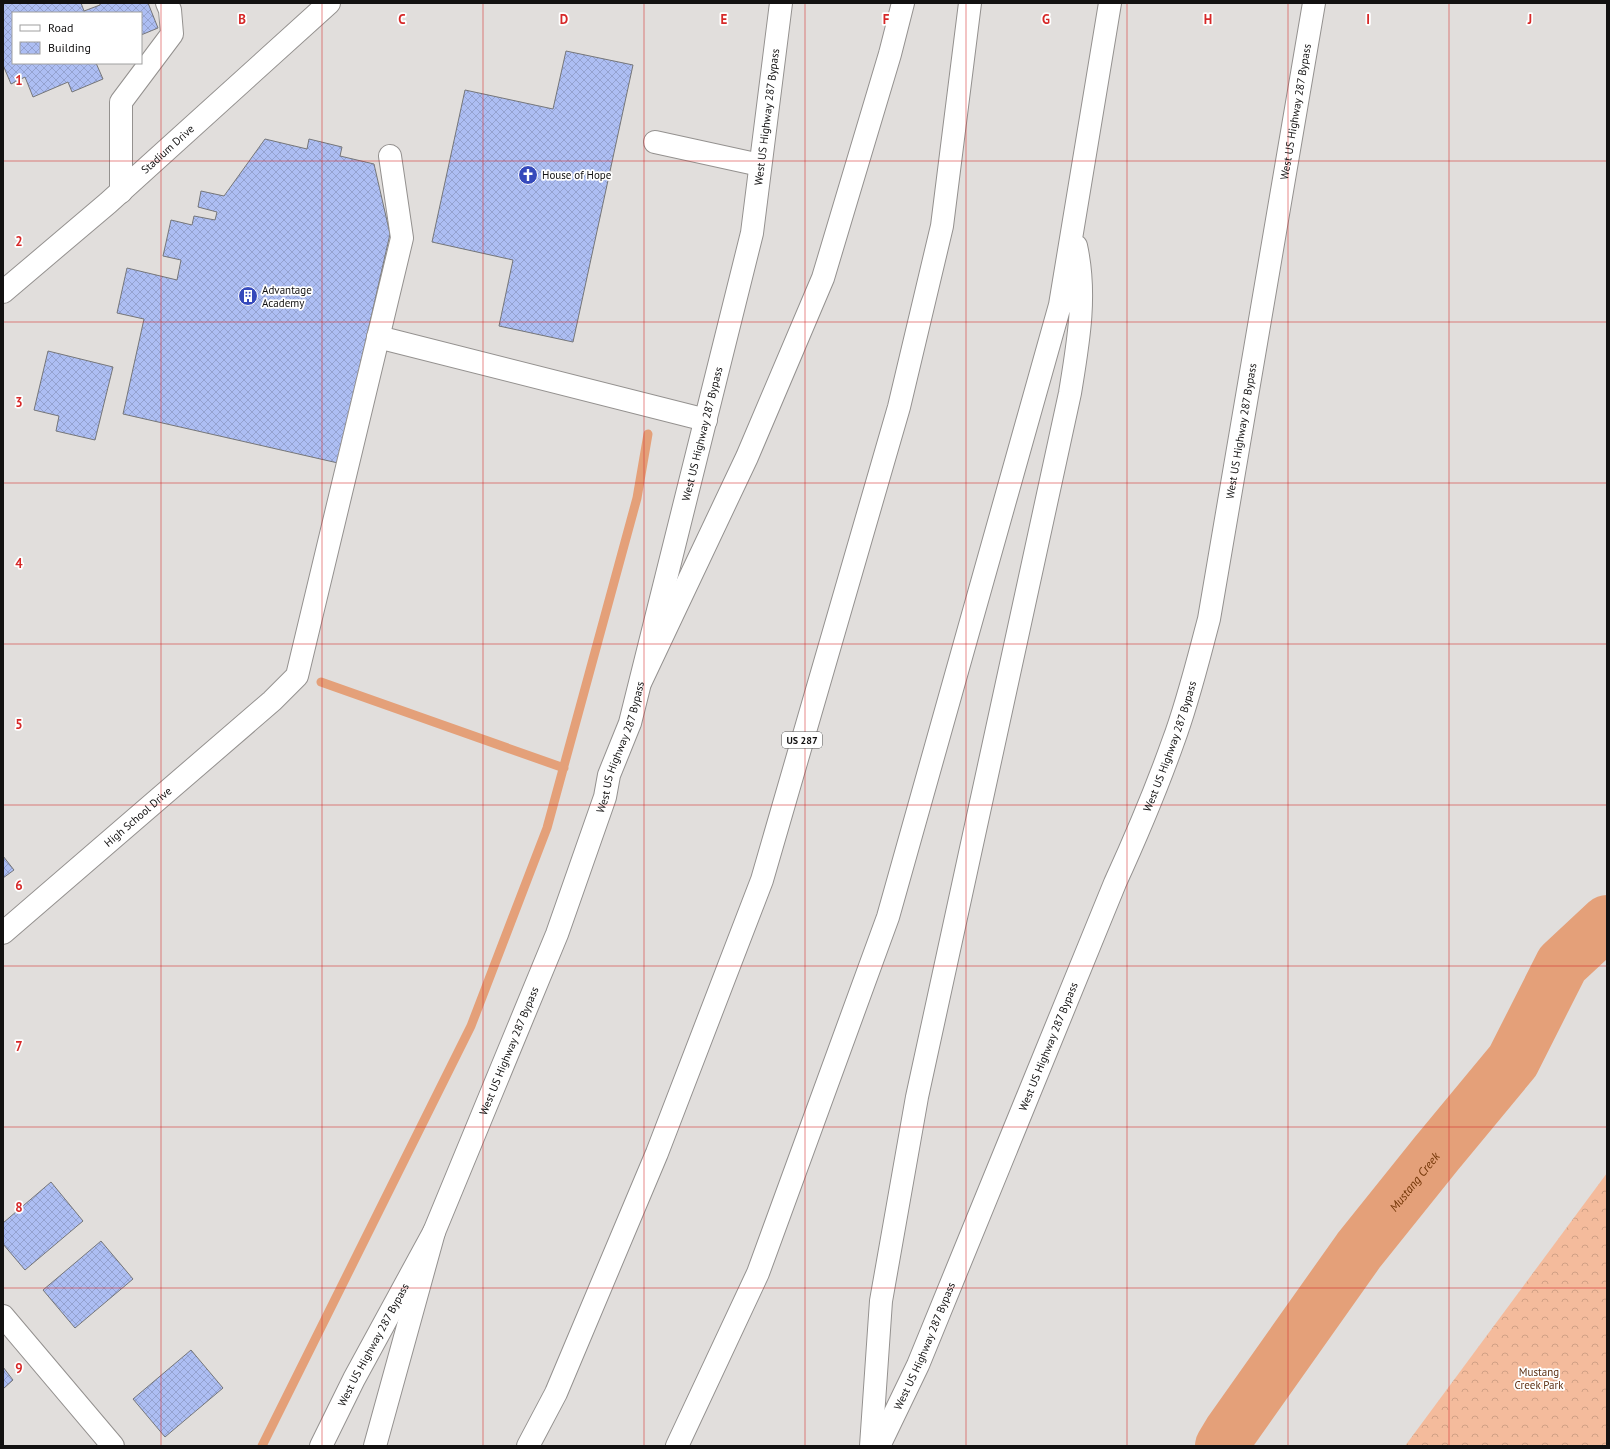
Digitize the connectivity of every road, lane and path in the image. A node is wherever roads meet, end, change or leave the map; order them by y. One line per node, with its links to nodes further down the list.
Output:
1 (166, 3): 11 (main road)
2 (329, 3): 11 (main road, Stadium Drive)
3 (781, 3): 10 (main road, West US Highway 287 Bypass)
4 (903, 3): 16 (main road)
5 (970, 3): 23 (main road, US 287)
6 (1110, 3): 12 (main road)
7 (1314, 3): 26 (main road, West US Highway 287 Bypass)
8 (655, 142): 10 (main road)
9 (390, 156): 14 (main road, High School Drive)
10 (760, 165): 15 (main road, West US Highway 287 Bypass)
11 (121, 192): 13 (main road, Stadium Drive)
12 (1072, 231): 24 (main road); 25 (main road)
13 (3, 292)
14 (378, 337): 15 (main road); 17 (main road, High School Drive)
15 (706, 420): 16 (main road, West US Highway 287 Bypass)
16 (641, 681): 18 (main road, West US Highway 287 Bypass)
17 (3, 933)
18 (434, 1232): 21 (main road, West US Highway 287 Bypass); 22 (main road)
19 (3, 1316): 20 (main road)
20 (113, 1446)
21 (321, 1446)
22 (375, 1446)
23 (528, 1446)
24 (677, 1446)
25 (871, 1446)
26 (879, 1446)

